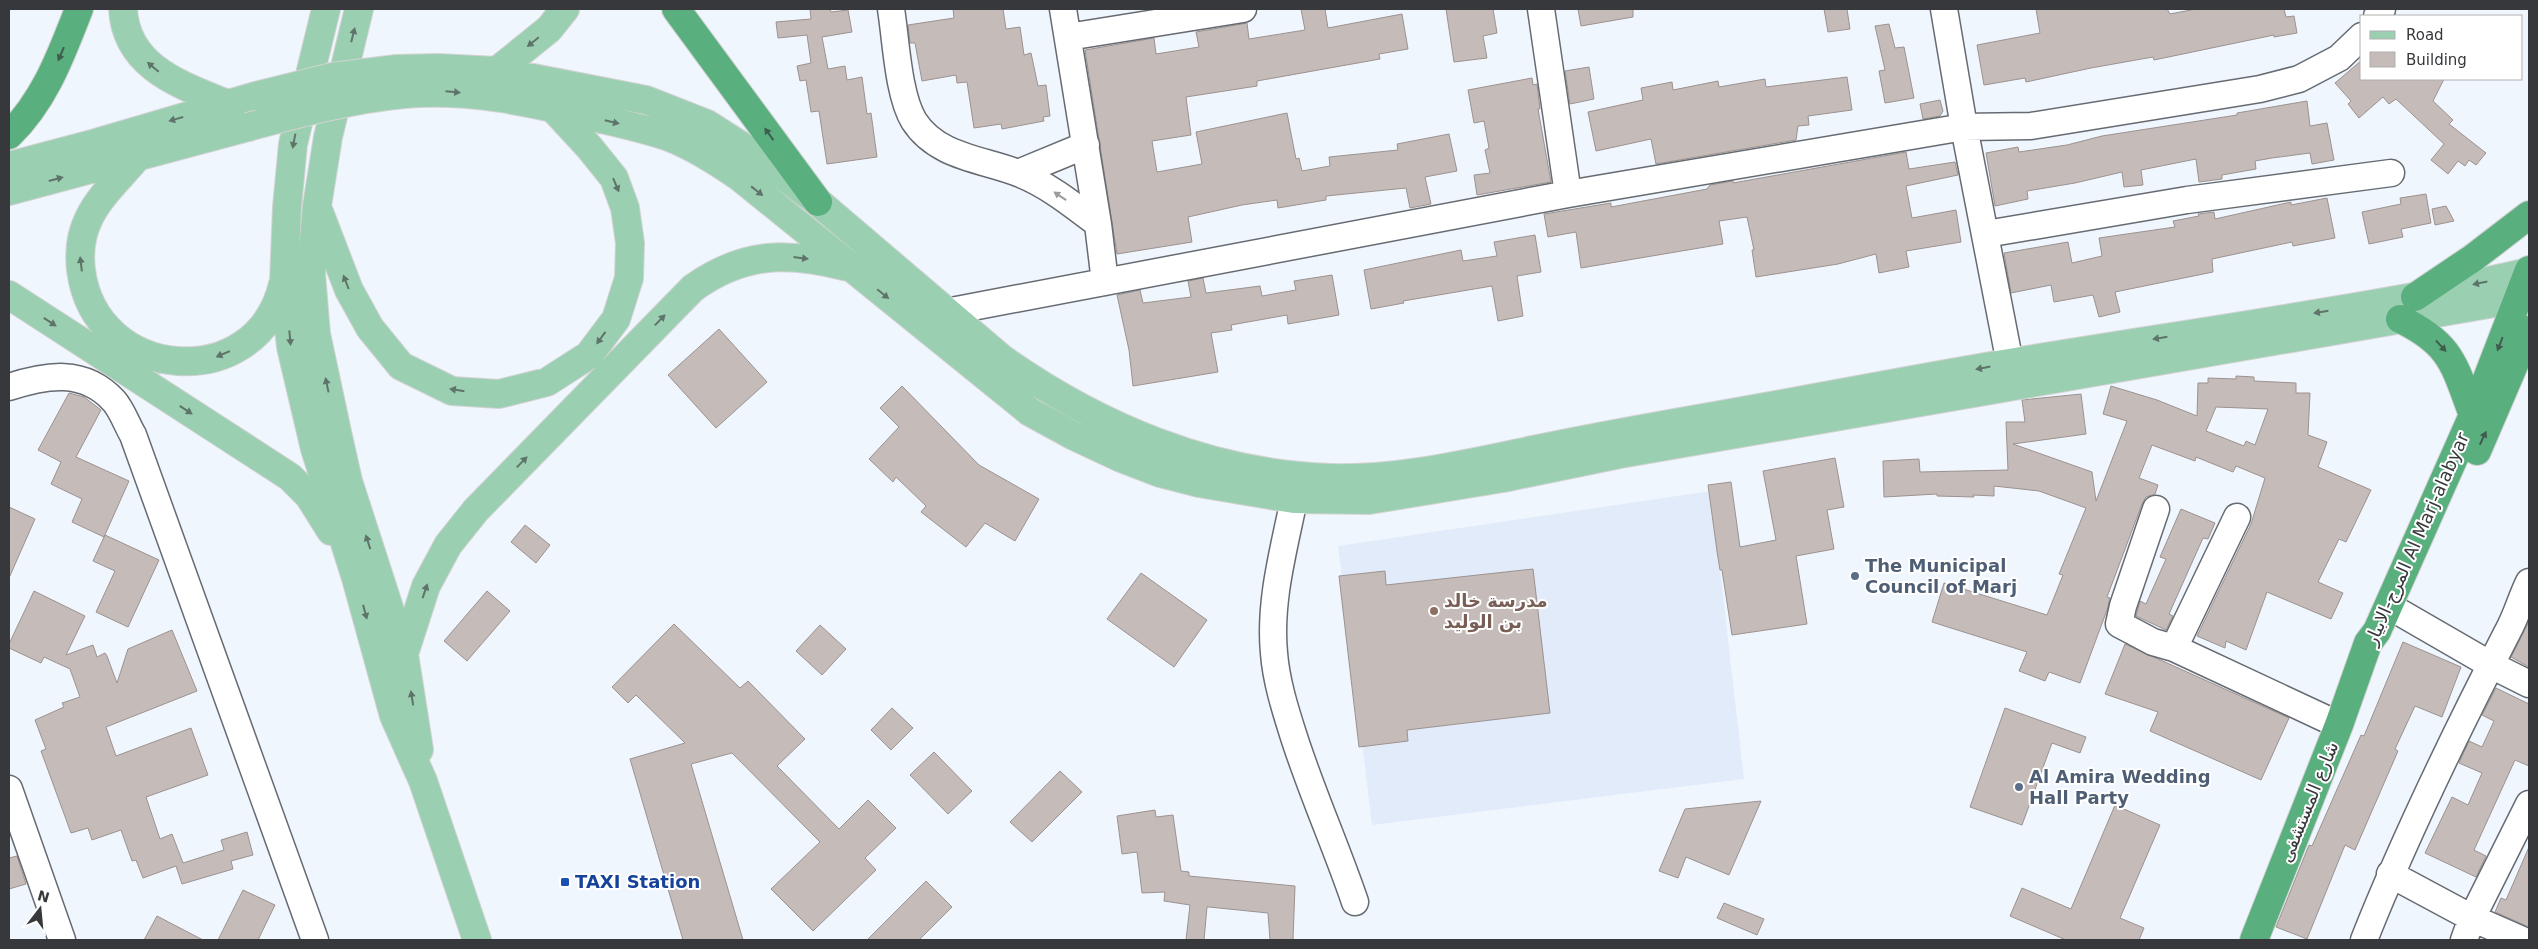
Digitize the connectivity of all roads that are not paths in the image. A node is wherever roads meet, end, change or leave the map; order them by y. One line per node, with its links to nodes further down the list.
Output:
1 (79, 9): 19 (highway, one-way to 19)
2 (123, 9): 16 (main road, one-way to 2)
3 (326, 9): 34 (main road, one-way to 34)
4 (359, 9): 28 (main road, one-way to 4)
5 (564, 9): 14 (main road, one-way to 14)
6 (677, 9): 27 (highway, one-way to 6)
7 (891, 9): 23 (street)
8 (1063, 9): 12 (street)
9 (1243, 9): 12 (street)
10 (1542, 9): 26 (street)
11 (1944, 9): 18 (street)
12 (1068, 37): 20 (street)
13 (2360, 38): 18 (street)
14 (497, 71): 15 (main road); 27 (main road)
15 (401, 82): 16 (main road, bridge); 17 (main road, one-way to 17); 21 (main road, bridge)
16 (227, 104): 22 (main road, one-way to 22)
17 (552, 107): 28 (main road, one-way to 28); 32 (main road, one-way to 32)
18 (1964, 127): 26 (street); 31 (street)
19 (9, 135)
20 (1086, 145): 23 (street); 30 (street)
21 (138, 156): 25 (main road, one-way to 21); 34 (main road, one-way to 21)
22 (9, 166)
23 (1018, 173): 30 (street, one-way to 23)
24 (2391, 173): 31 (street)
25 (9, 191)
26 (1568, 194): 35 (street)
27 (818, 202): 33 (main road)
28 (317, 206): 52 (main road, one-way to 28)
29 (2529, 215): 38 (highway)
30 (1098, 224): 35 (street)
31 (1986, 234): 42 (street)
32 (851, 268): 33 (main road); 45 (main road, one-way to 45); 52 (main road, one-way to 32)
33 (902, 274): 39 (main road)
34 (284, 280): 48 (main road, one-way to 48)
35 (1104, 282): 39 (street)
36 (2527, 282): 38 (main road); 44 (highway, المرج-الابيار Al Marj-alabyar, one-way to 44)
37 (9, 295): 48 (main road, one-way to 48)
38 (2408, 308): 42 (main road); 44 (highway, one-way to 44)
39 (946, 312): 42 (main road, one-way to 39)
40 (2529, 330): 44 (highway, المرج-الابيار Al Marj-alabyar)
41 (2529, 373): 44 (highway)
42 (2012, 374): 45 (main road)
43 (9, 387): 64 (street)
44 (2484, 414): 50 (highway, المرج-الابيار Al Marj-alabyar, one-way to 44); 53 (highway, المرج-الابيار Al Marj-alabyar)
45 (1294, 499): 61 (street)
46 (2156, 509): 51 (street)
47 (2237, 517): 51 (street)
48 (356, 578): 57 (main road, one-way to 57)
49 (2529, 582): 54 (street)
50 (2401, 614): 53 (highway, المرج-الابيار Al Marj-alabyar); 54 (street)
51 (2174, 648): 56 (street)
52 (404, 654): 57 (main road, one-way to 52)
53 (2362, 664): 56 (highway, شارع المستشفى)
54 (2490, 665): 55 (street); 60 (street)
55 (2529, 684)
56 (2339, 725): 66 (highway, شارع المستشفى)
57 (422, 781): 65 (main road)
58 (9, 789): 63 (street)
59 (2529, 804): 62 (street)
60 (2390, 874): 62 (street); 67 (street)
61 (1355, 902)
62 (2468, 929): 68 (street)
63 (62, 940)
64 (315, 940)
65 (477, 940)
66 (2254, 940)
67 (2364, 940)
68 (2522, 940)

